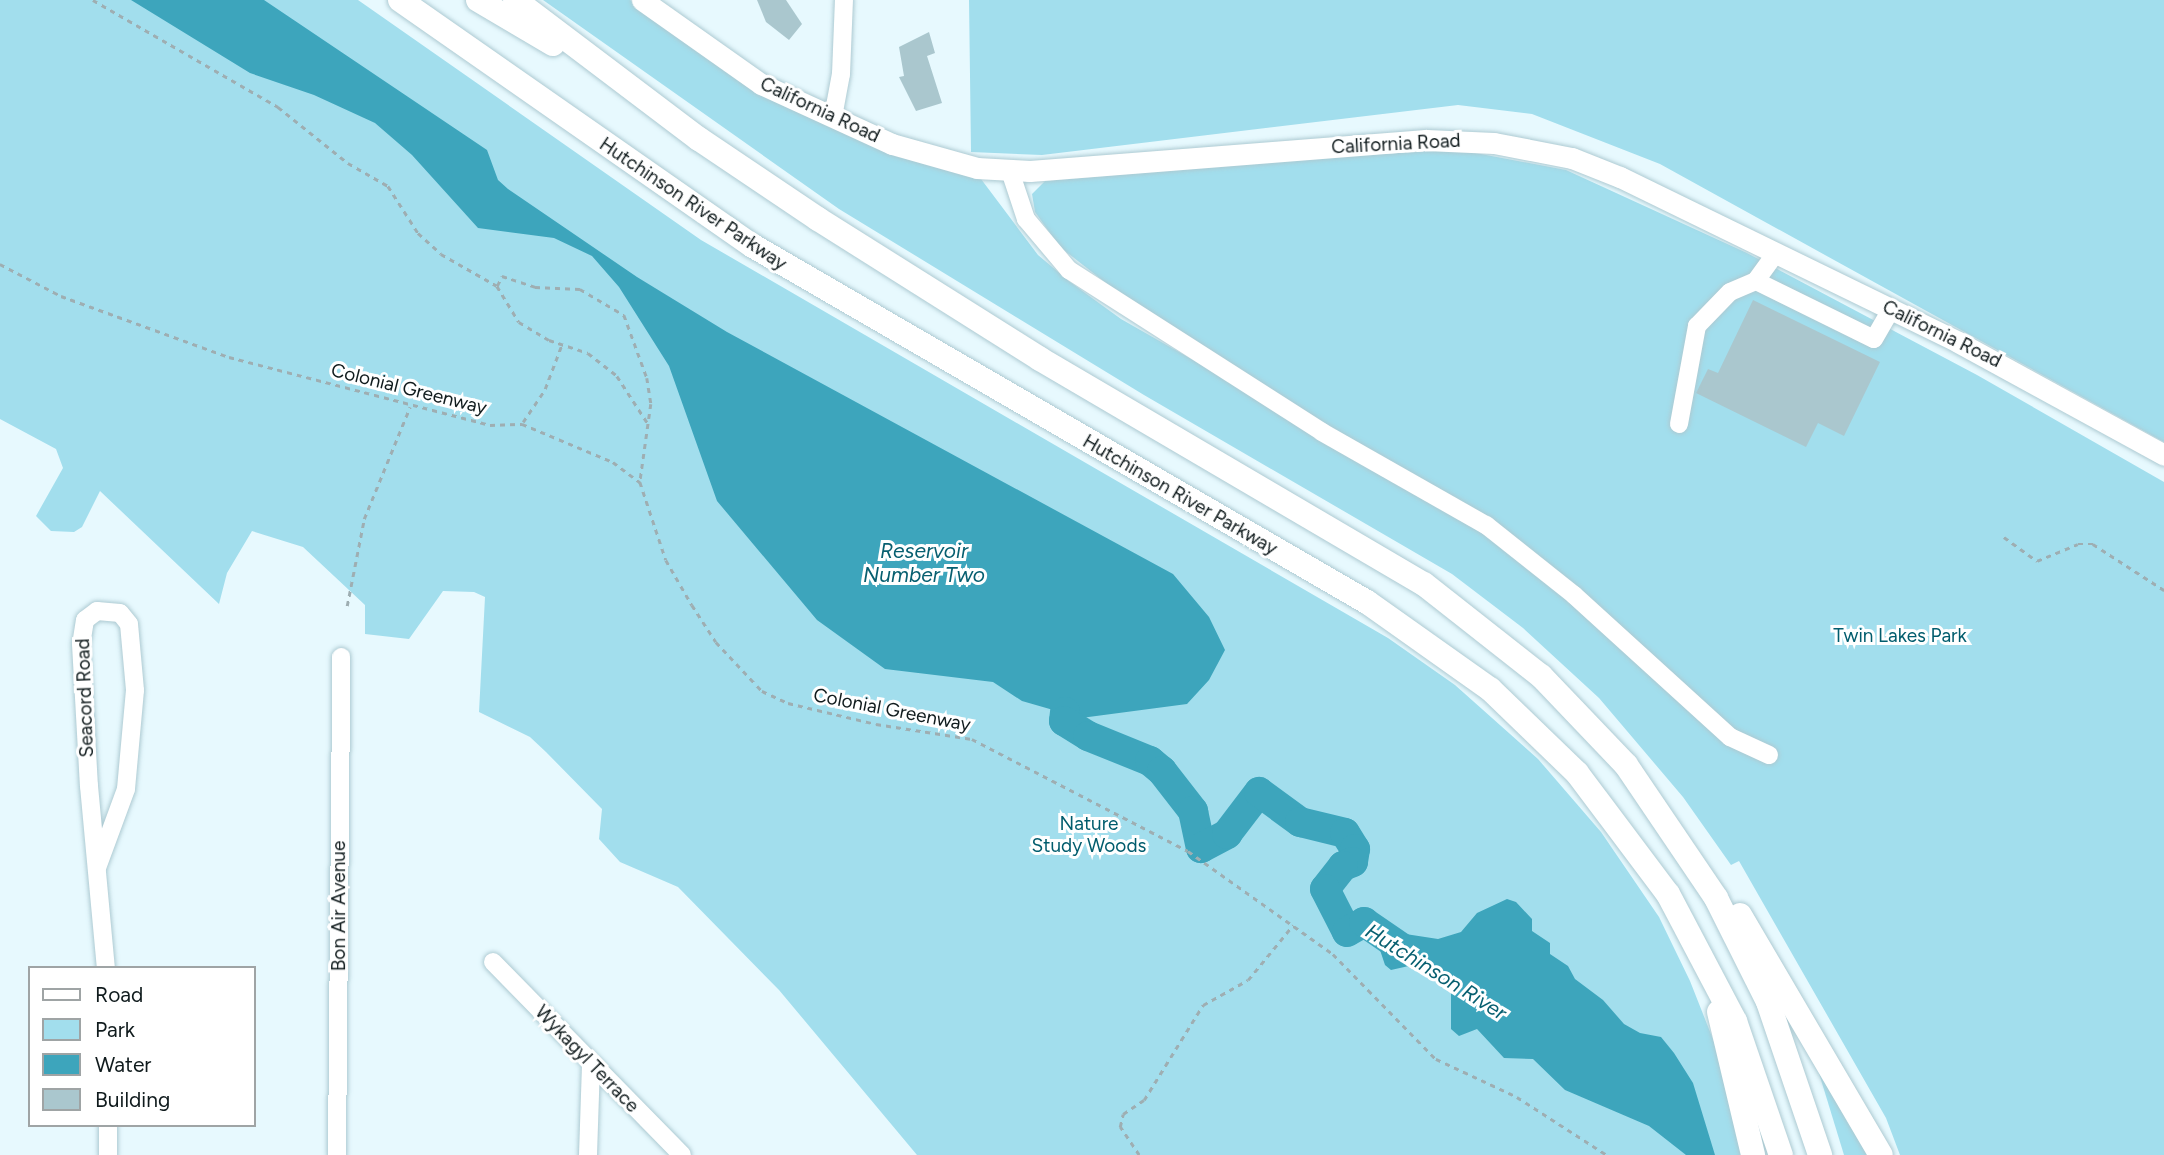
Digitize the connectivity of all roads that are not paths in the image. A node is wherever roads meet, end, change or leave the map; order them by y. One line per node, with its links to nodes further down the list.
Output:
1 (400, 0): 20 (highway, Hutchinson River Parkway)
2 (478, 0): 6 (highway)
3 (515, 0): 6 (highway)
4 (642, 0): 7 (main road, California Road)
5 (844, 0): 7 (street)
6 (619, 79): 16 (highway)
7 (834, 117): 8 (main road, California Road)
8 (1010, 171): 9 (main road, California Road); 15 (street)
9 (1776, 253): 10 (street); 11 (main road, California Road)
10 (1756, 281): 11 (street); 12 (street)
11 (1891, 309): 13 (main road, California Road)
12 (1679, 424)
13 (2164, 455)
14 (341, 657): 24 (street, Bon Air Avenue)
15 (1769, 755)
16 (1687, 851): 29 (highway); 30 (highway)
17 (97, 868): 17 (street, Seacord Road); 19 (street, Seacord Road)
18 (493, 962): 21 (street, Wykagyl Terrace)
19 (106, 966)
20 (1710, 967): 27 (highway); 28 (highway, Hutchinson River Parkway)
21 (591, 1066): 25 (street); 26 (street, Wykagyl Terrace)
22 (108, 1127): 23 (street)
23 (108, 1155)
24 (338, 1155)
25 (588, 1155)
26 (682, 1155)
27 (1752, 1155)
28 (1781, 1155)
29 (1820, 1155)
30 (1881, 1155)

